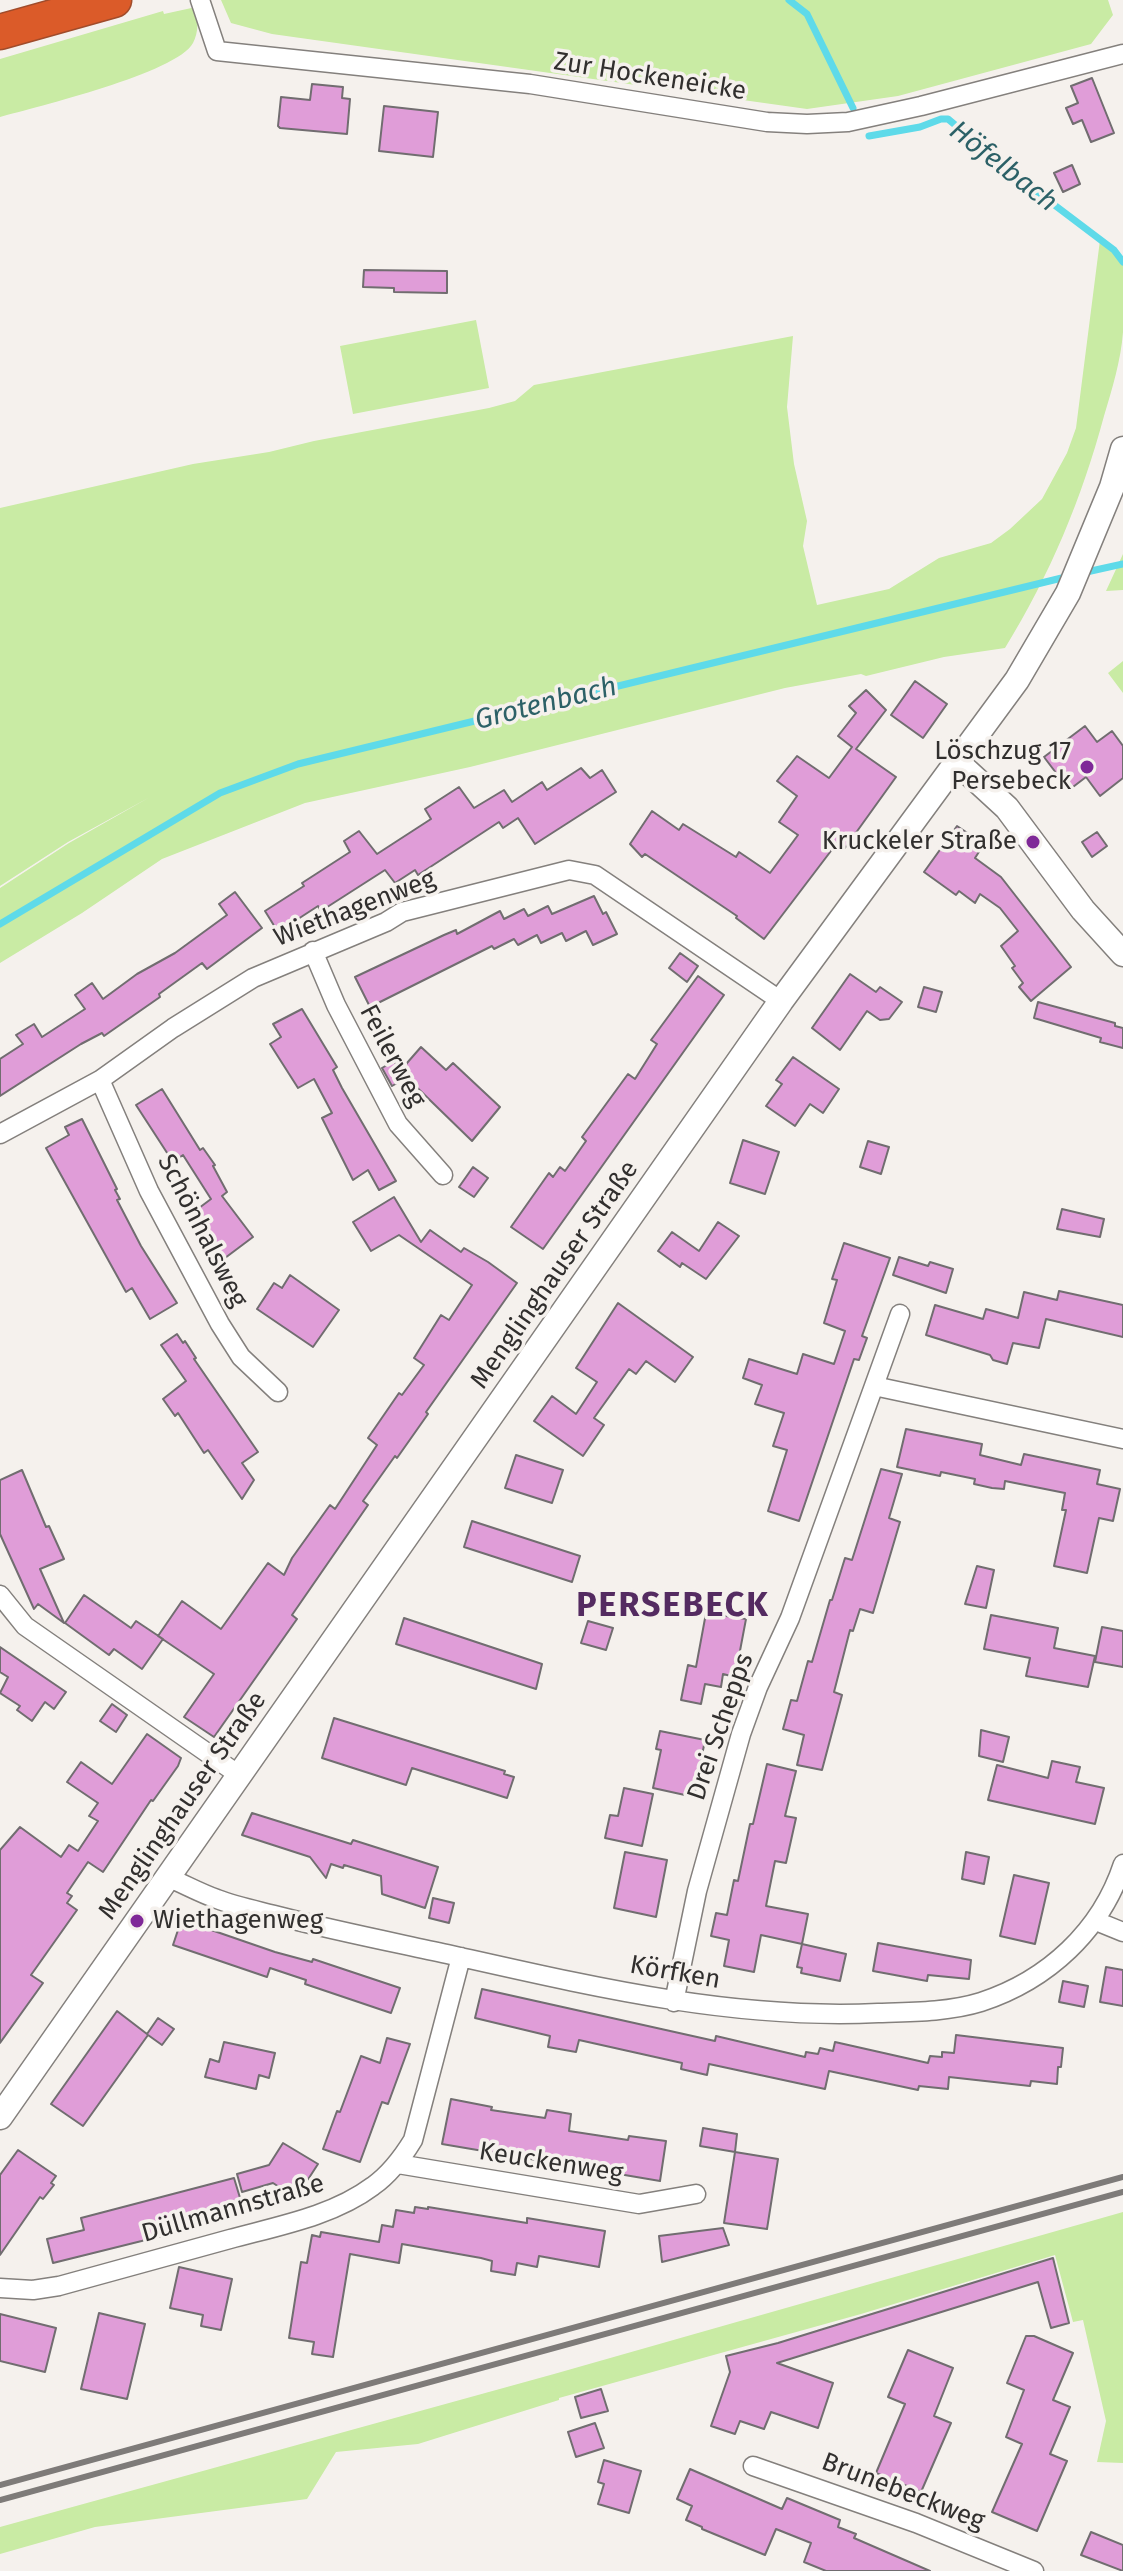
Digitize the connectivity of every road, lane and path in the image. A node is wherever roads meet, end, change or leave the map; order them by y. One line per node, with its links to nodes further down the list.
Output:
1 (114, 0): 3 (highway)
2 (200, 0): 4 (street, Zur Hockeneicke)
3 (0, 32)
4 (1123, 54)
5 (1123, 449): 6 (street, Menglinghauser Straße)
6 (957, 762): 8 (street); 9 (street, Menglinghauser Straße)
7 (313, 951): 9 (street, Wiethagenweg); 10 (street, Wiethagenweg); 12 (street, Feilerweg)
8 (1123, 954)
9 (781, 1001): 18 (street, Menglinghauser Straße)
10 (100, 1080): 11 (street, Wiethagenweg); 15 (street, Schönhalsweg)
11 (0, 1134)
12 (443, 1175)
13 (900, 1314): 14 (street, Drei Schepps)
14 (874, 1386): 16 (street); 24 (street, Drei Schepps)
15 (278, 1392)
16 (1123, 1439)
17 (0, 1595): 18 (street)
18 (239, 1775): 20 (street, Menglinghauser Straße)
19 (1123, 1864): 21 (street, Körfken)
20 (167, 1877): 23 (street, Körfken); 25 (street, Menglinghauser Straße)
21 (1096, 1921): 22 (street); 24 (street, Körfken)
22 (1123, 1932)
23 (461, 1957): 24 (street, Körfken); 26 (street, Düllmannstraße)
24 (674, 2002)
25 (0, 2117)
26 (398, 2164): 27 (street, Keuckenweg); 28 (street, Düllmannstraße)
27 (696, 2194)
28 (0, 2288)
29 (753, 2466): 30 (street, Brunebeckweg)
30 (1034, 2571)

